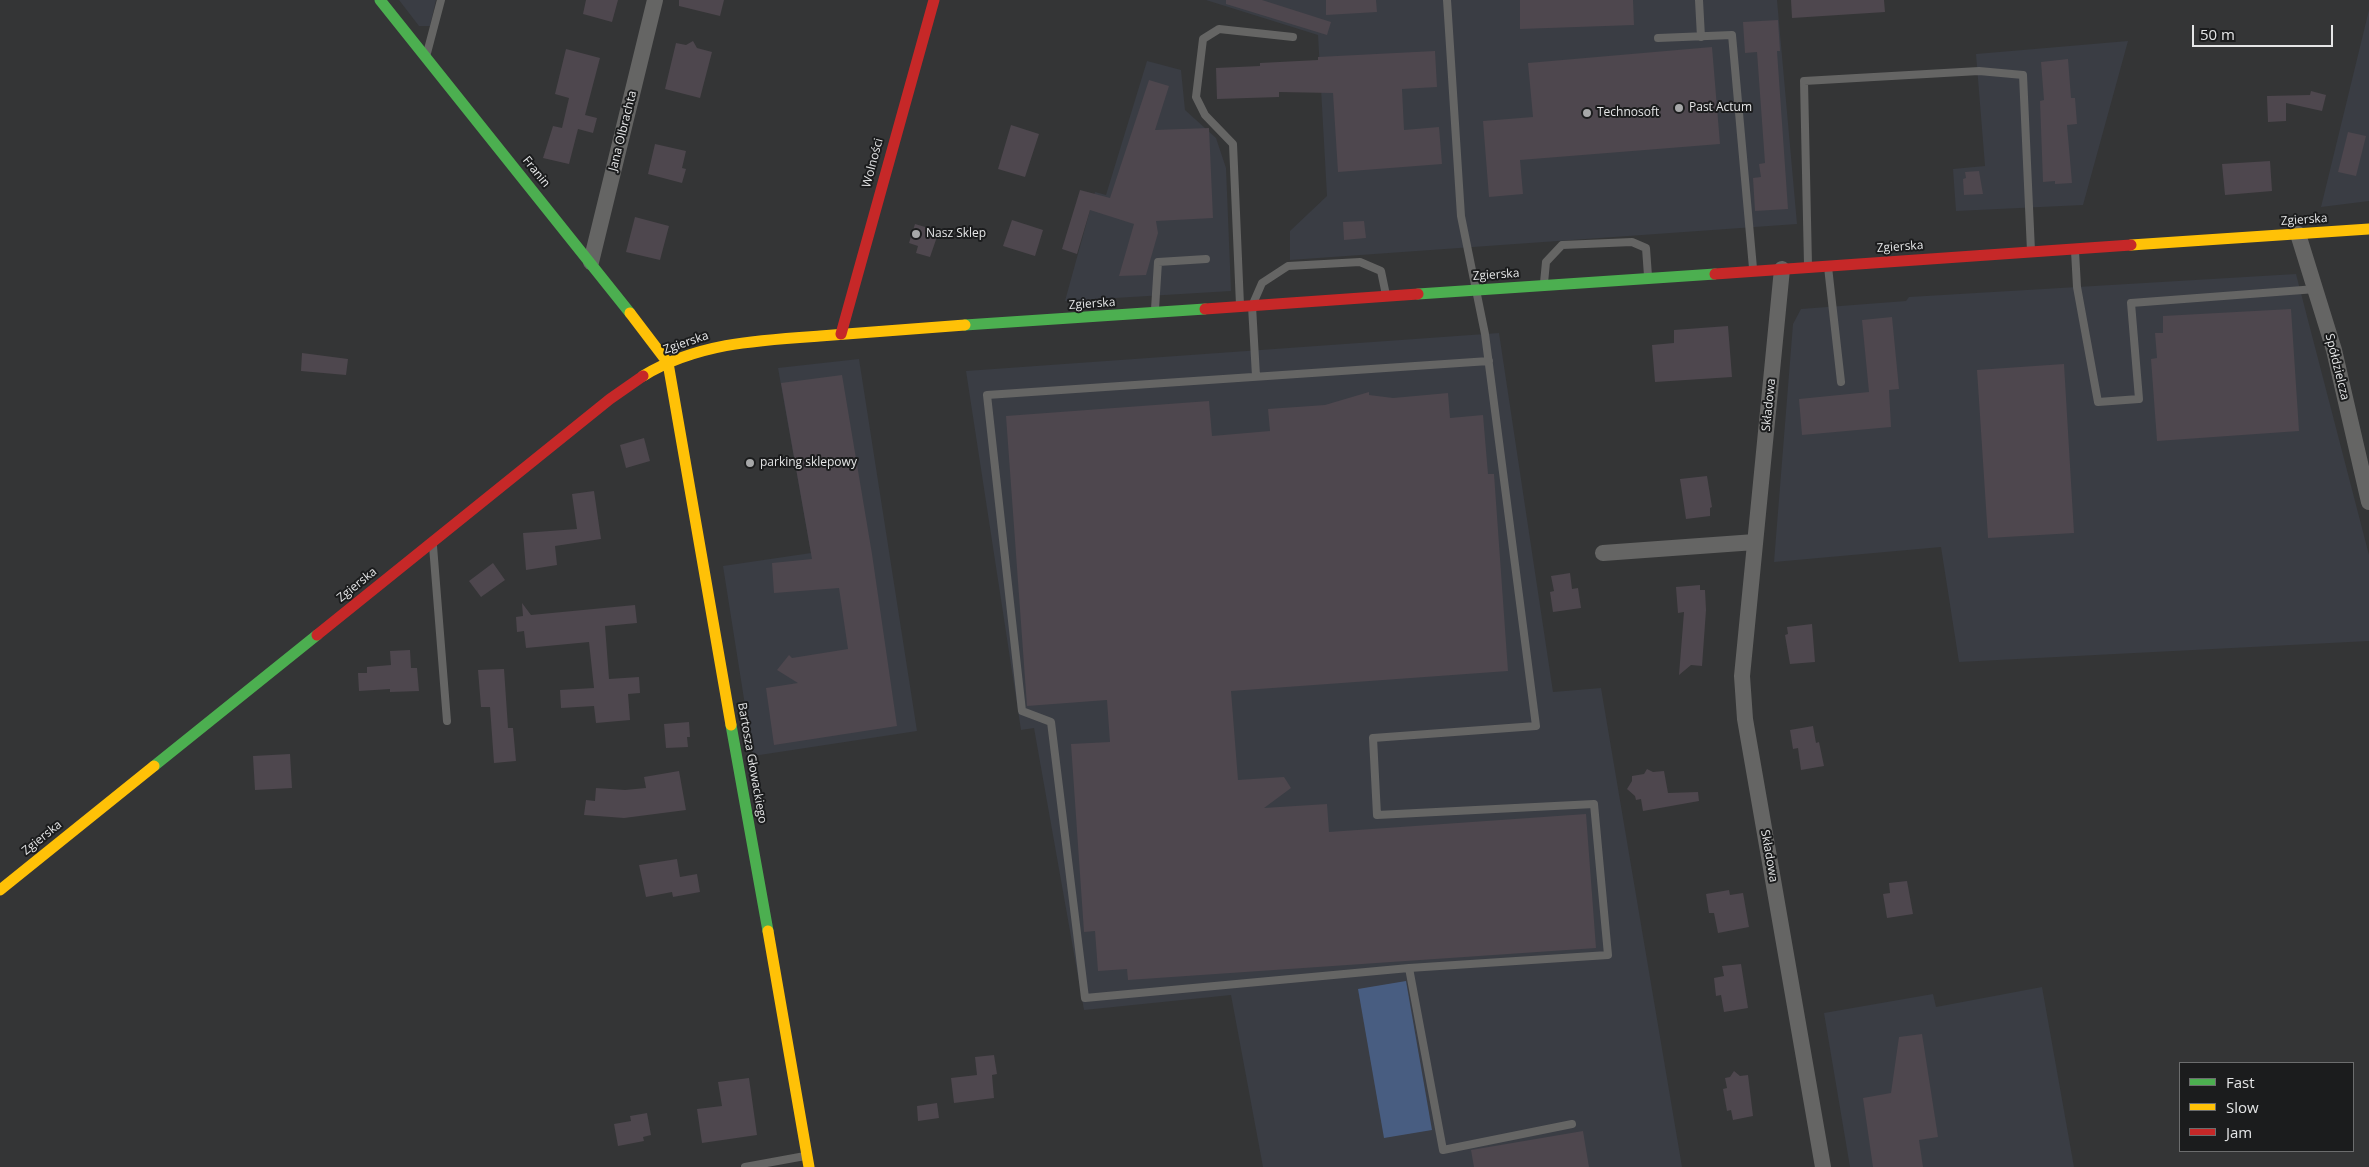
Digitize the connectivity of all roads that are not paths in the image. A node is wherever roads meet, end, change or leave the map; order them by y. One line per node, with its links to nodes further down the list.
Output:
1 (380, 0): 10 (main road, Franin)
2 (441, 0): 10 (lane)
3 (655, 0): 16 (street, Jana Olbrachta)
4 (934, 0): 29 (main road, Wolności)
5 (1447, 0): 23 (lane)
6 (1699, 0): 8 (lane)
7 (1293, 37): 27 (lane)
8 (1700, 37): 9 (lane); 20 (lane)
9 (1658, 38)
10 (426, 57): 16 (main road, Franin)
11 (2369, 228): 12 (main road, Zgierska)
12 (2298, 234): 13 (main road, Zgierska); 24 (street, Spółdzielcza)
13 (2074, 249): 14 (main road, Zgierska); 24 (lane)
14 (2031, 252): 17 (main road, Zgierska); 18 (lane)
15 (1206, 259): 28 (lane)
16 (591, 262): 31 (main road, Franin)
17 (1828, 266): 18 (main road, Zgierska); 33 (lane)
18 (1808, 267): 19 (main road, Zgierska)
19 (1782, 268): 20 (main road, Zgierska); 36 (street, Składowa)
20 (1753, 270): 21 (main road, Zgierska)
21 (1648, 278): 22 (main road, Zgierska); 22 (lane)
22 (1544, 286): 23 (main road, Zgierska)
23 (1475, 290): 25 (main road, Zgierska); 30 (lane)
24 (2316, 290): 34 (street, Spółdzielcza)
25 (1386, 296): 26 (main road, Zgierska); 26 (lane)
26 (1252, 306): 27 (main road, Zgierska); 32 (lane)
27 (1240, 307): 28 (main road, Zgierska)
28 (1154, 313): 29 (main road, Zgierska)
29 (841, 334): 31 (main road, Zgierska)
30 (1488, 361): 32 (lane); 40 (lane)
31 (668, 363): 35 (main road, Zgierska); 42 (main road, Bartosza Głowackiego)
32 (1256, 376): 40 (lane)
33 (1841, 382)
34 (2369, 502)
35 (433, 542): 38 (lane); 39 (main road, Zgierska)
36 (1755, 542): 37 (street); 44 (street, Składowa)
37 (1603, 553)
38 (447, 721)
39 (0, 890)
40 (1409, 968): 41 (lane)
41 (1572, 1124)
42 (808, 1162): 43 (lane)
43 (745, 1167)
44 (1823, 1167)

